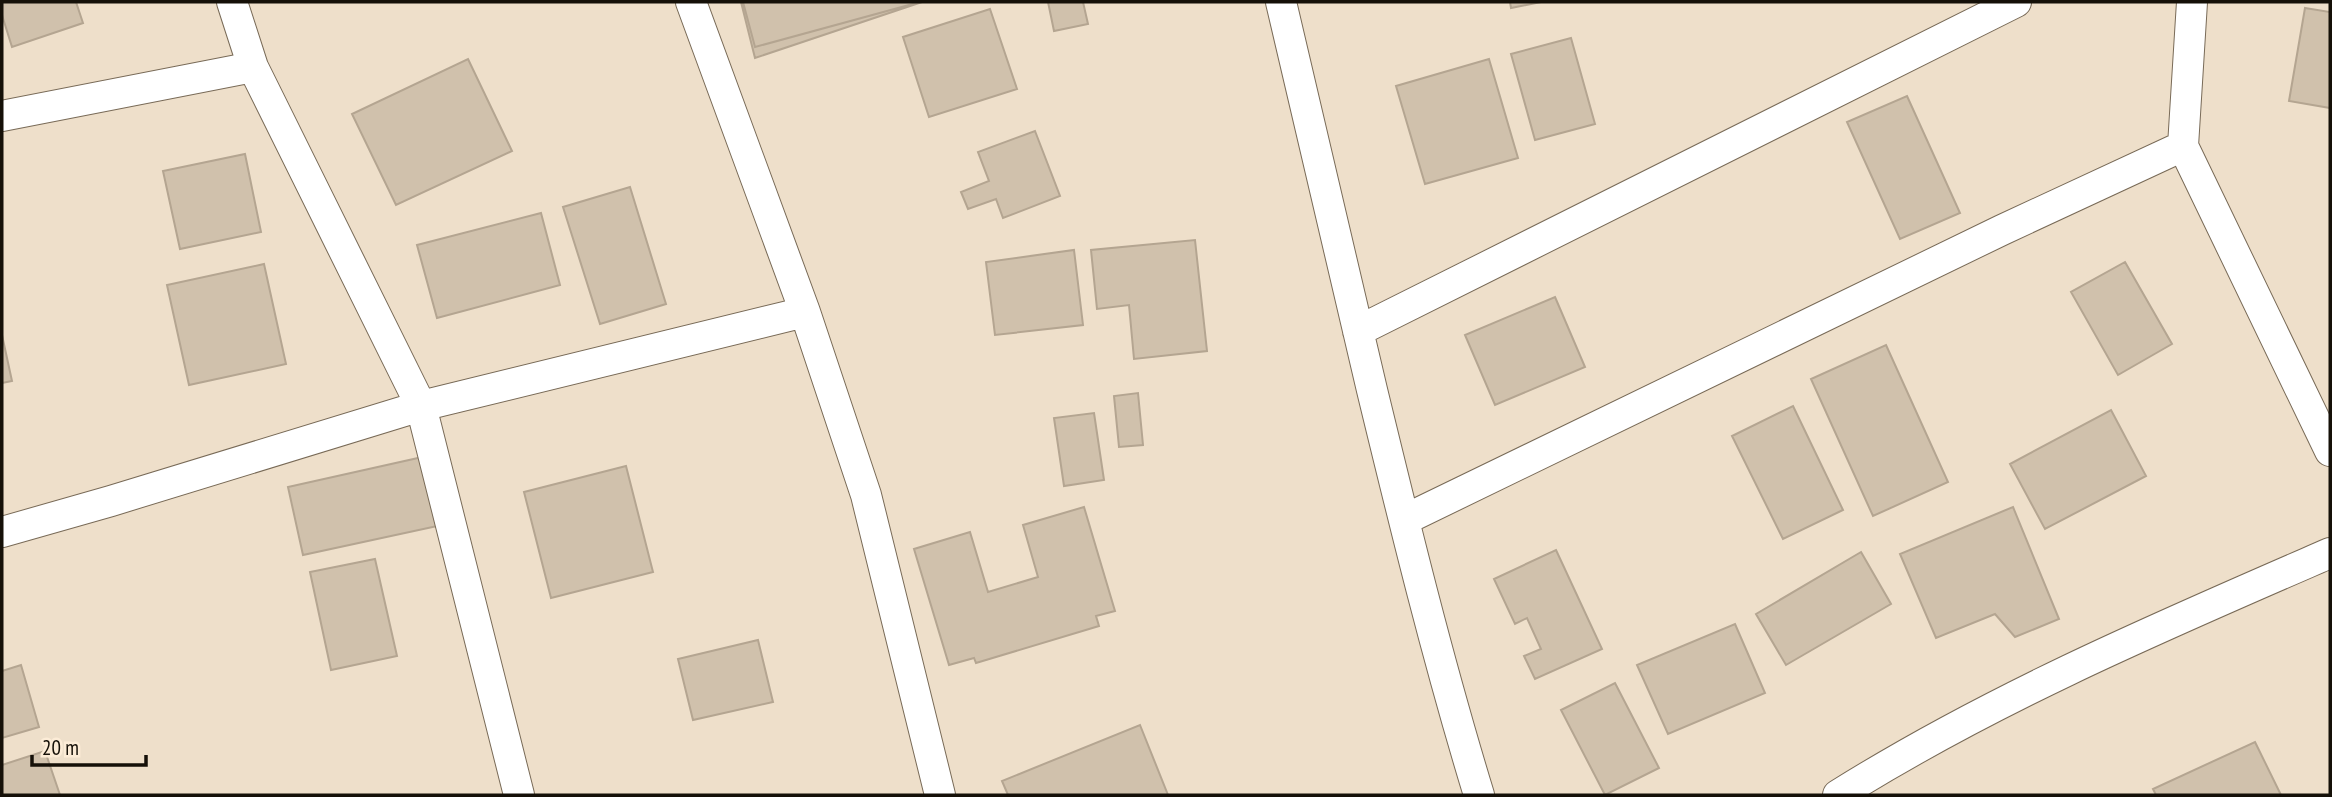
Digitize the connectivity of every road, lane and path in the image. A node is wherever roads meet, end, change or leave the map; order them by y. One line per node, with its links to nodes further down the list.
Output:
1 (232, 2): 6 (street)
2 (691, 2): 9 (street)
3 (1281, 2): 10 (street)
4 (2017, 2): 10 (street)
5 (2192, 2): 8 (street)
6 (253, 66): 7 (street); 11 (street)
7 (2, 116)
8 (2182, 146): 12 (street); 13 (street)
9 (805, 312): 11 (street); 17 (street)
10 (1358, 331): 13 (street)
11 (421, 406): 14 (street); 16 (street)
12 (2330, 451)
13 (1404, 520): 18 (street)
14 (2, 532)
15 (2330, 553): 19 (street)
16 (519, 795)
17 (940, 795)
18 (1479, 795)
19 (1838, 795)

